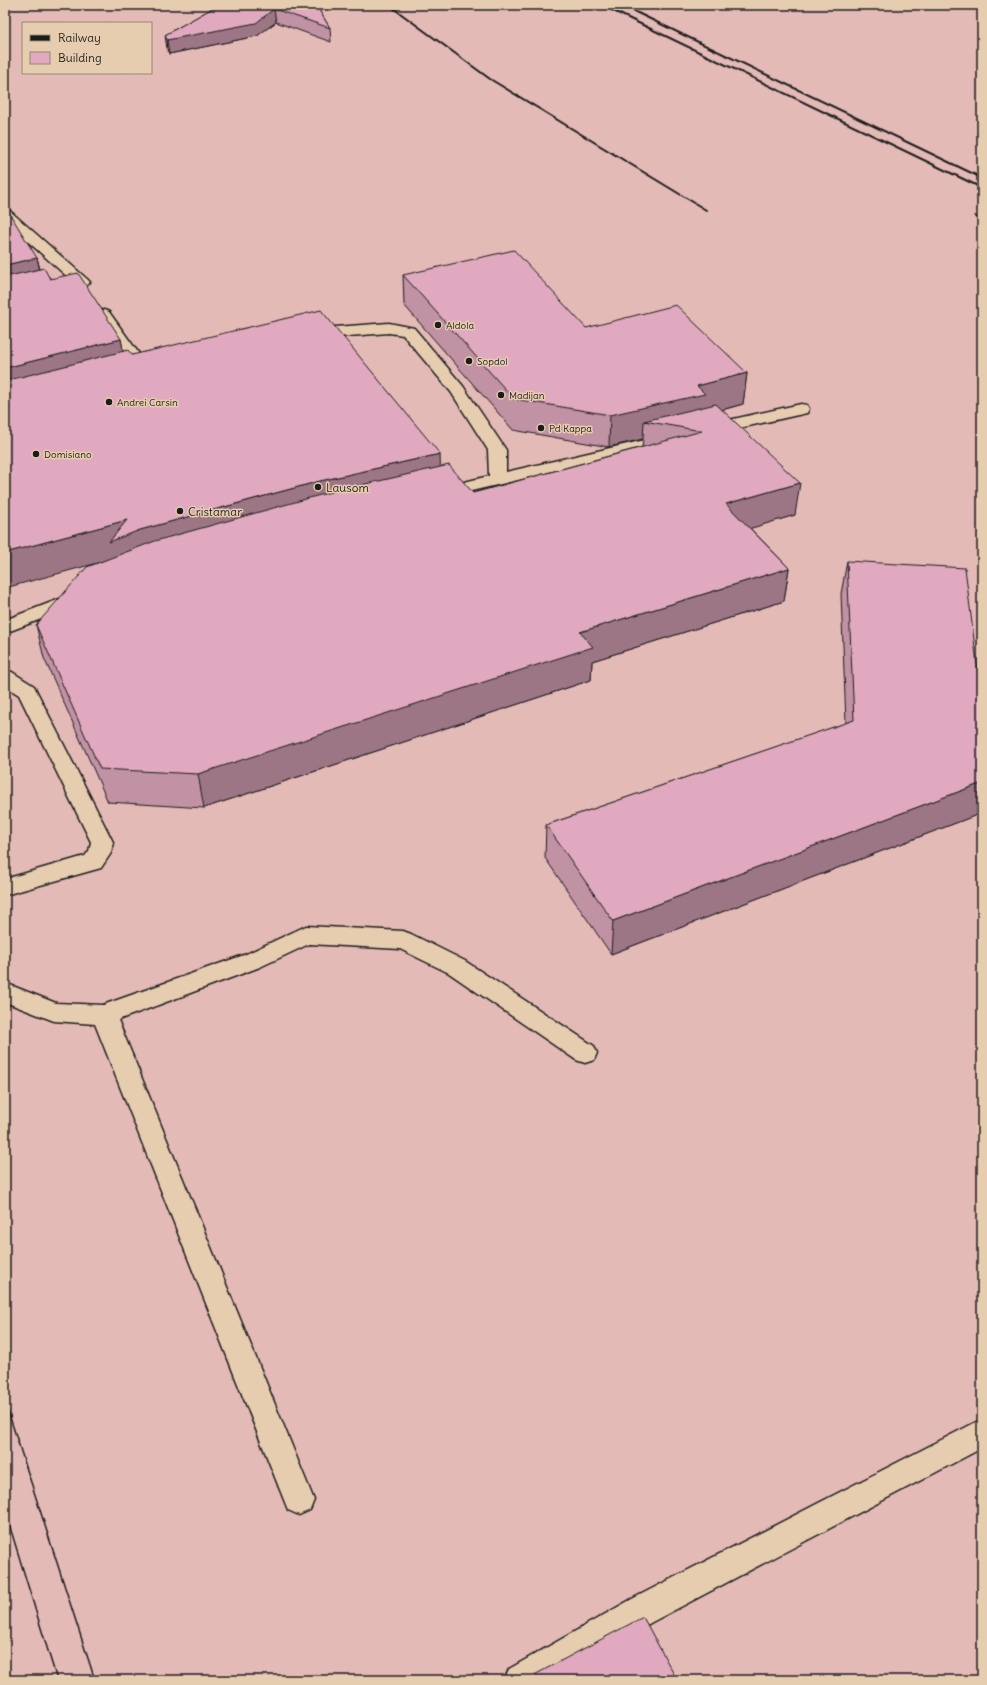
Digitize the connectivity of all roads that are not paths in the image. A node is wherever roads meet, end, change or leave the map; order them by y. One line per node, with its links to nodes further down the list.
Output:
1 (5, 214): 2 (lane)
2 (82, 282): 3 (lane); 5 (lane)
3 (50, 293)
4 (290, 338): 7 (lane)
5 (144, 372)
6 (801, 409): 7 (lane)
7 (498, 479): 8 (lane)
8 (421, 497)
9 (94, 591): 10 (lane)
10 (5, 627)
11 (5, 678): 12 (lane)
12 (5, 887)
13 (5, 992): 14 (lane)
14 (104, 1015): 15 (lane); 17 (lane)
15 (585, 1053)
16 (982, 1433): 18 (lane)
17 (299, 1500)
18 (520, 1680)

